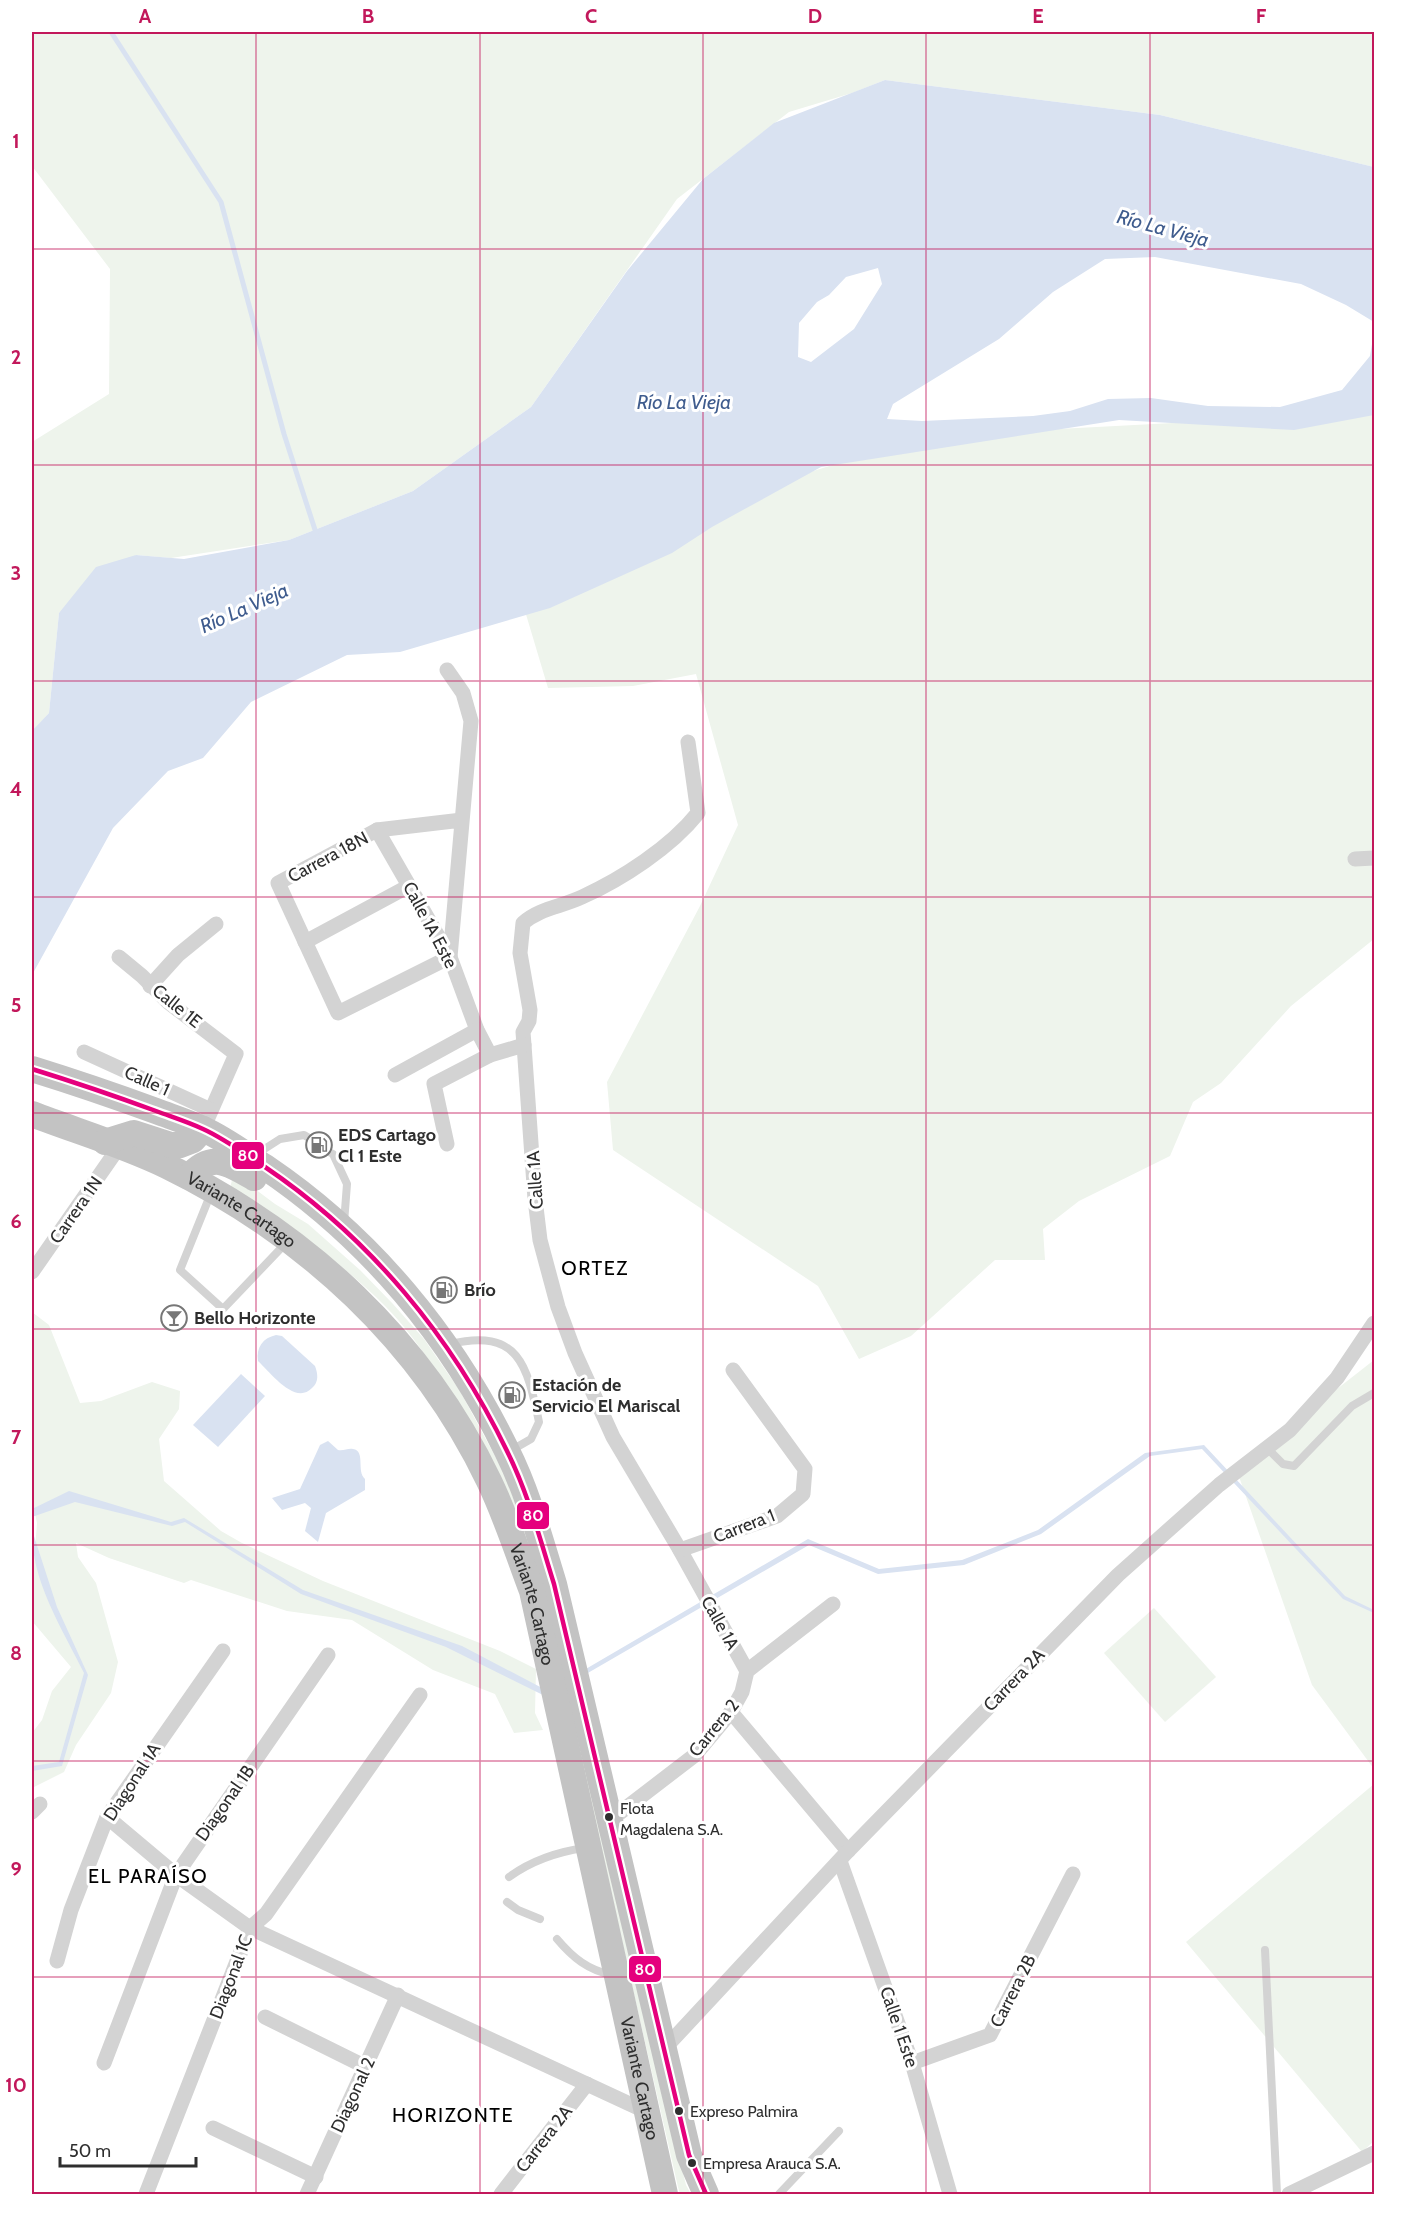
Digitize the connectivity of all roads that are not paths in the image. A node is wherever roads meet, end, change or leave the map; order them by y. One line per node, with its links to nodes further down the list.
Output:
1 (447, 670): 3 (street)
2 (688, 742): 14 (street, Calle 1A)
3 (462, 820): 4 (street); 11 (street)
4 (377, 830): 7 (street, Calle 1A Este); 9 (street, Carrera 18N)
5 (1374, 858): 6 (street)
6 (1355, 859)
7 (409, 886): 9 (street); 11 (street, Calle 1A Este)
8 (216, 924): 12 (street)
9 (305, 942): 11 (street)
10 (119, 957): 12 (street, Calle 1E)
11 (450, 957): 13 (street, Calle 1A Este)
12 (150, 986): 20 (street, Calle 1E)
13 (477, 1030): 16 (street, Calle 1A Este); 18 (street)
14 (524, 1045): 16 (street); 38 (street, Calle 1A)
15 (84, 1052): 20 (street, Calle 1)
16 (490, 1055): 23 (street)
17 (32, 1068): 20 (highway, Variante Cartago)
18 (395, 1075)
19 (32, 1114): 22 (highway, Variante Cartago)
20 (207, 1119): 22 (highway); 25 (highway, Variante Cartago)
21 (309, 1138): 25 (lane)
22 (103, 1141): 26 (highway, Variante Cartago); 31 (street, Carrera 1N)
23 (447, 1144)
24 (329, 1152): 29 (lane)
25 (251, 1158): 27 (highway, Variante Cartago)
26 (189, 1177): 27 (highway); 28 (highway, Variante Cartago)
27 (283, 1179): 29 (highway, Variante Cartago)
28 (213, 1189): 30 (highway, Variante Cartago); 30 (lane)
29 (344, 1229): 33 (highway, Variante Cartago)
30 (289, 1239): 42 (highway, Variante Cartago)
31 (32, 1272)
32 (1374, 1323): 36 (street, Carrera 2A)
33 (446, 1345): 37 (highway, Variante Cartago); 37 (lane)
34 (734, 1370): 38 (street, Carrera 1)
35 (1374, 1393): 36 (lane)
36 (1267, 1448): 50 (street, Carrera 2A)
37 (508, 1452): 42 (highway, Variante Cartago)
38 (680, 1550): 43 (street, Calle 1A)
39 (833, 1604): 43 (street)
40 (222, 1651): 47 (street, Diagonal 1A)
41 (328, 1655): 52 (street, Diagonal 1B)
42 (561, 1666): 45 (highway, Variante Cartago)
43 (747, 1671): 46 (street, Carrera 2)
44 (420, 1695): 56 (street, Diagonal 1C)
45 (568, 1698): 48 (highway, Variante Cartago); 49 (highway, Variante Cartago)
46 (731, 1712): 48 (street, Carrera 2); 50 (street)
47 (107, 1817): 52 (street); 59 (street, Diagonal 1A)
48 (609, 1821): 63 (highway, Variante Cartago)
49 (588, 1848): 53 (lane); 60 (highway, Variante Cartago)
50 (844, 1856): 63 (street, Carrera 2A); 65 (street, Calle 1 Este)
51 (1073, 1874): 65 (street, Carrera 2B)
52 (176, 1875): 56 (street); 64 (street, Diagonal 1B)
53 (509, 1877)
54 (507, 1902): 55 (lane)
55 (540, 1919)
56 (250, 1928): 61 (street); 73 (street, Diagonal 1C)
57 (557, 1940): 60 (lane)
58 (1265, 1950): 80 (lane)
59 (57, 1961)
60 (618, 1976): 68 (highway, Variante Cartago)
61 (398, 1995): 66 (street, Diagonal 2); 67 (street)
62 (265, 2018): 66 (street)
63 (664, 2049): 77 (highway, Variante Cartago)
64 (104, 2063)
65 (912, 2063): 79 (street, Calle 1 Este)
66 (366, 2067): 72 (street, Diagonal 2)
67 (587, 2084): 68 (street); 75 (street, Carrera 2A)
68 (647, 2112): 76 (highway, Variante Cartago)
69 (213, 2128): 72 (street)
70 (839, 2131): 78 (lane)
71 (1374, 2153): 81 (street)
72 (316, 2177): 74 (street, Diagonal 2)
73 (146, 2194)
74 (307, 2194)
75 (501, 2194)
76 (665, 2194)
77 (706, 2194)
78 (779, 2194)
79 (950, 2194)
80 (1277, 2194)
81 (1289, 2194)

